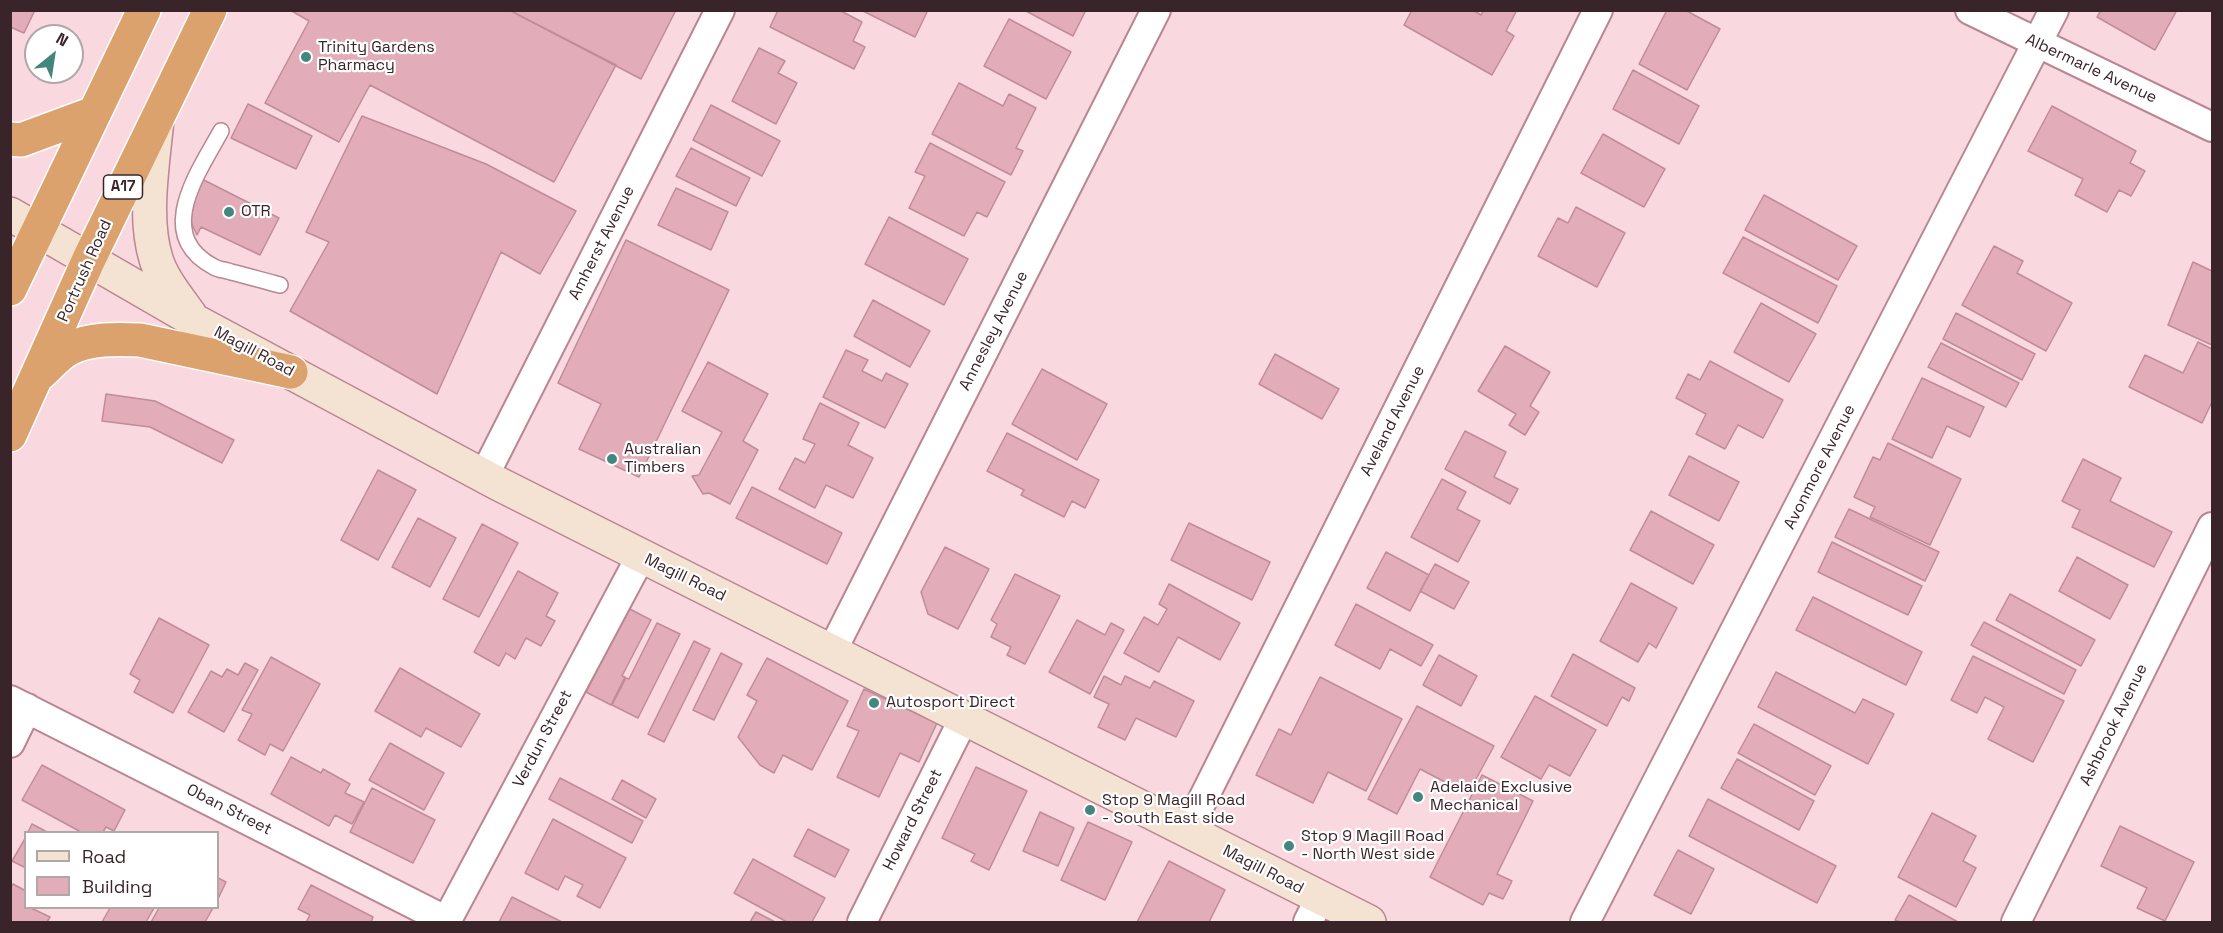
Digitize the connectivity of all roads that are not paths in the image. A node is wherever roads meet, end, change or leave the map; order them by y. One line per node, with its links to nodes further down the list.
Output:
1 (144, 10): 9 (highway)
2 (210, 10): 10 (highway, Portrush Road / A17)
3 (720, 10): 23 (street, Amherst Avenue)
4 (1156, 10): 26 (street, Annesley Avenue)
5 (1598, 10): 30 (street, Aveland Avenue)
6 (1970, 10): 8 (street, Albermarle Avenue)
7 (2054, 10): 8 (street, Avonmore Avenue)
8 (2037, 44): 11 (street, Albermarle Avenue); 35 (street, Avonmore Avenue)
9 (94, 113): 13 (highway); 15 (highway)
10 (157, 116): 16 (highway, Portrush Road / A17); 19 (main road)
11 (2212, 127)
12 (221, 131): 17 (lane)
13 (10, 139)
14 (10, 214): 15 (main road, Magill Road)
15 (39, 230): 16 (main road, Magill Road); 18 (highway)
16 (89, 259): 19 (main road, Magill Road); 21 (highway, Portrush Road / A17)
17 (280, 285)
18 (10, 289)
19 (195, 321): 20 (main road, Magill Road)
20 (291, 372): 21 (highway); 23 (main road, Magill Road)
21 (38, 376): 22 (highway, Portrush Road / A17)
22 (10, 435)
23 (484, 476): 25 (main road, Magill Road)
24 (2212, 527): 36 (street, Ashbrook Avenue)
25 (641, 556): 26 (main road, Magill Road); 32 (street, Verdun Street)
26 (832, 651): 28 (main road, Magill Road)
27 (19, 704): 29 (street); 32 (street, Oban Street)
28 (964, 718): 30 (main road, Magill Road); 33 (street, Howard Street)
29 (10, 743)
30 (1187, 831): 31 (main road, Magill Road)
31 (1314, 910): 34 (main road, Magill Road)
32 (446, 922)
33 (862, 922)
34 (1369, 922)
35 (1585, 922)
36 (2016, 922)

